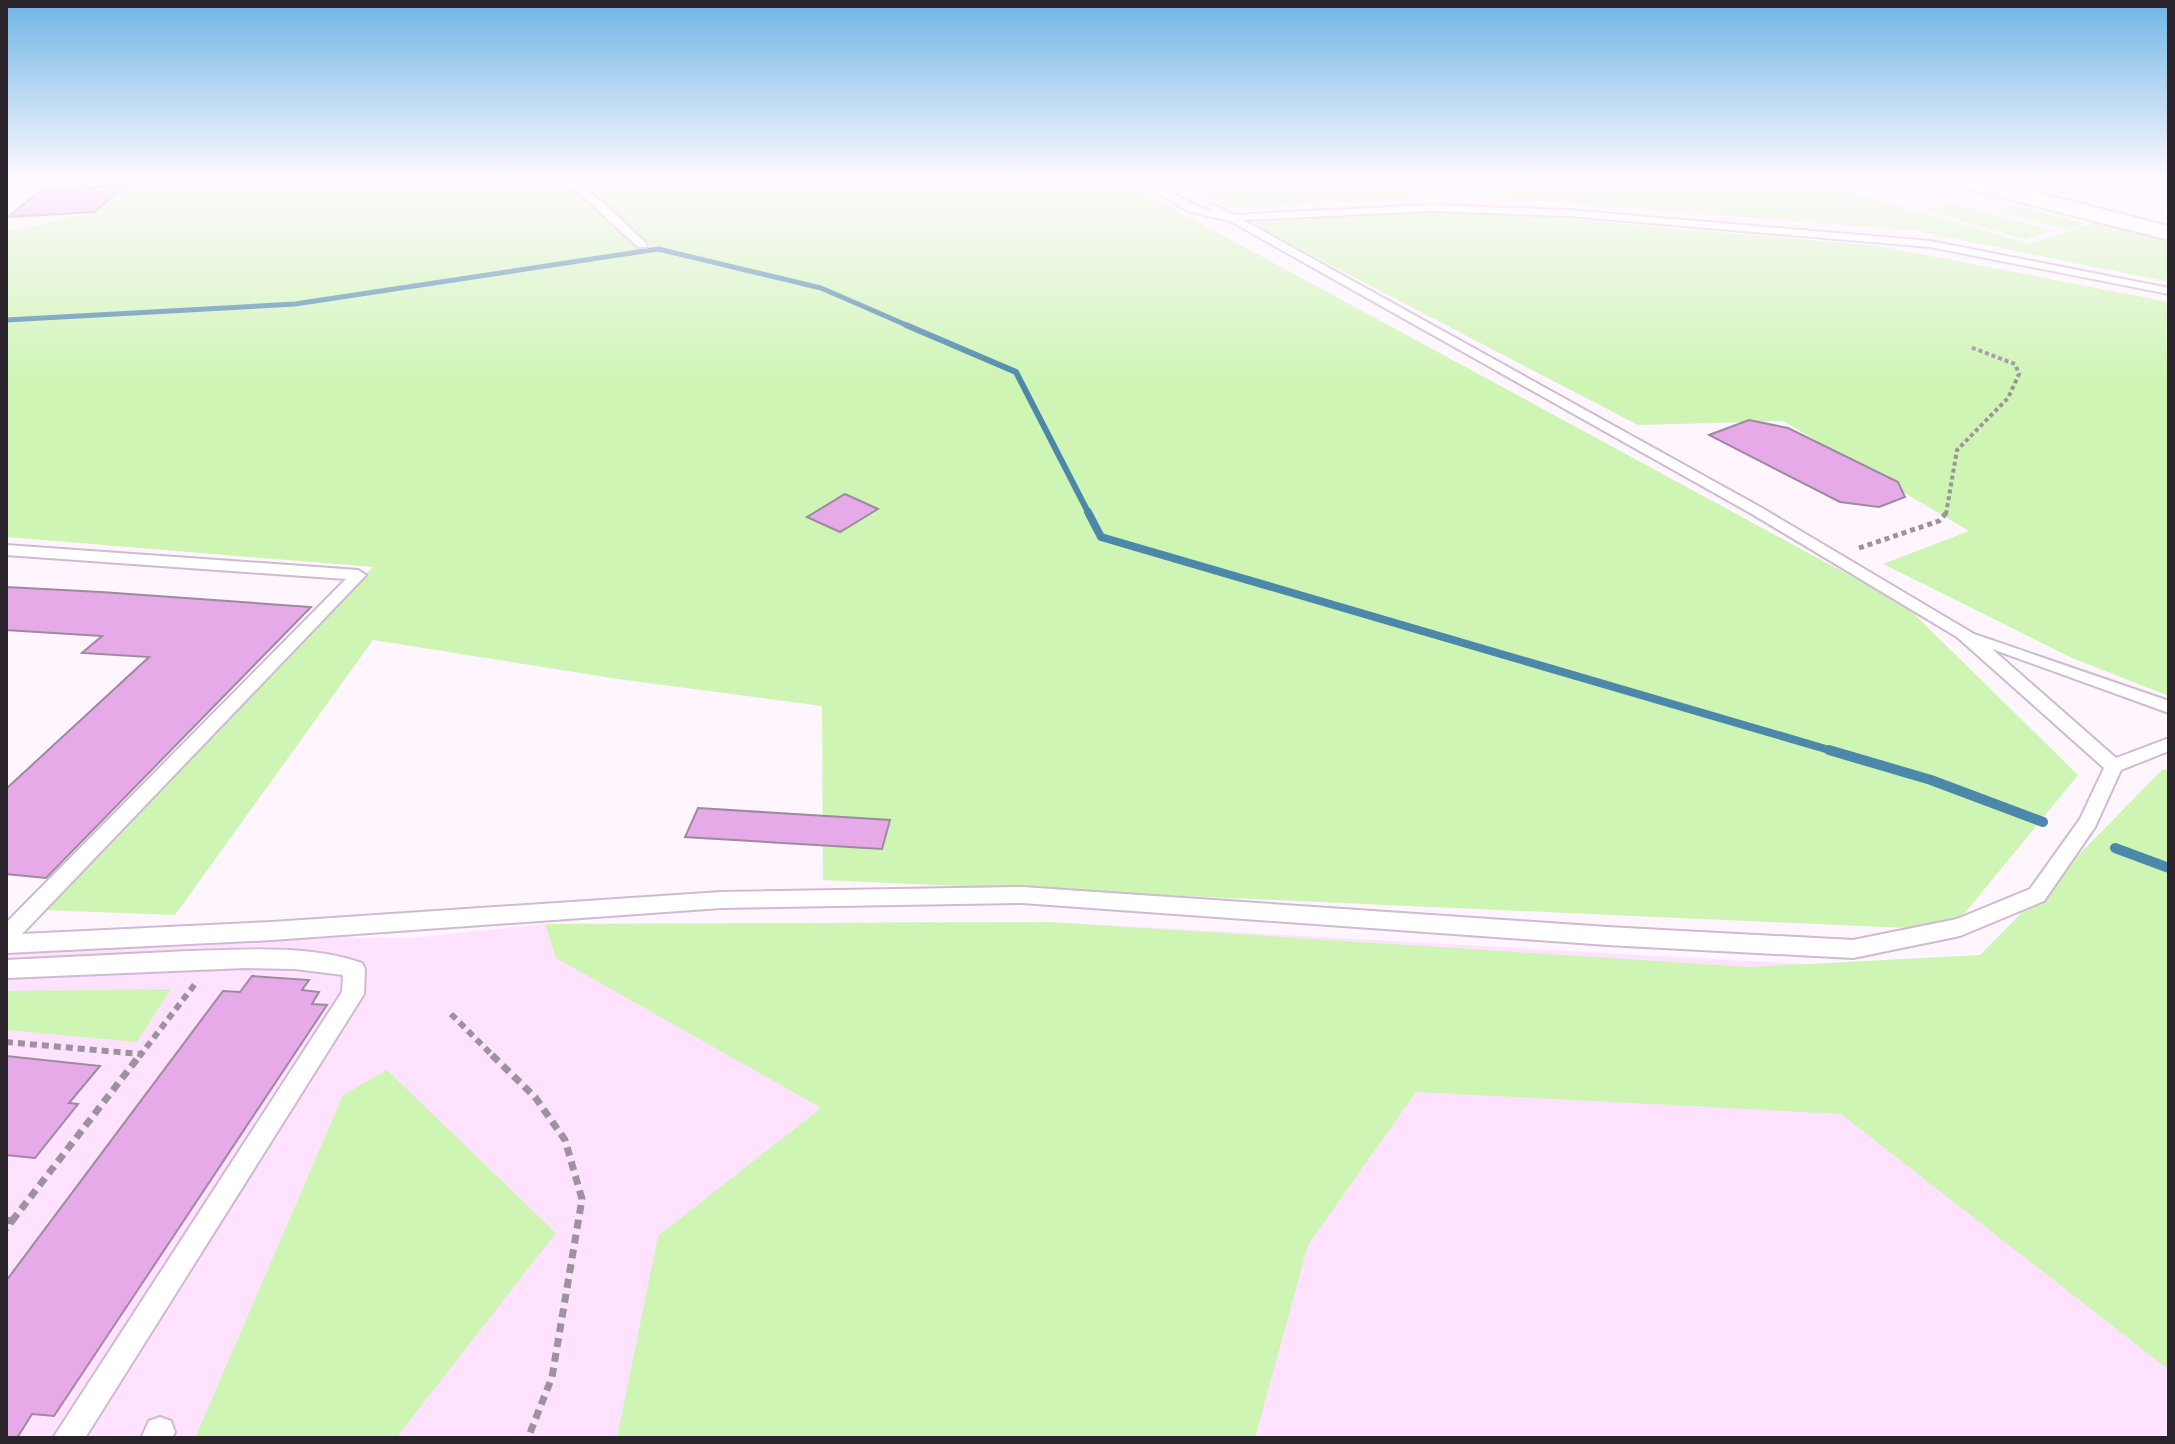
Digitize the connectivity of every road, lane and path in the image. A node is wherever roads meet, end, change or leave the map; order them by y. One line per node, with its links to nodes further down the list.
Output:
1 (1282, 246): 8 (lane)
2 (1965, 246): 3 (lane)
3 (2038, 261): 4 (lane); 5 (lane)
4 (2169, 284)
5 (2169, 291)
6 (1970, 347): 8 (path)
7 (6, 550): 13 (lane)
8 (1836, 558): 9 (lane)
9 (1963, 633): 10 (lane); 12 (lane)
10 (2169, 707)
11 (2169, 744): 12 (lane)
12 (2114, 766): 14 (lane)
13 (6, 937)
14 (6, 944)
15 (213, 961): 16 (lane); 19 (path); 22 (lane)
16 (6, 969)
17 (451, 1014): 23 (path)
18 (6, 1042): 19 (path)
19 (141, 1055): 20 (path)
20 (9, 1221): 21 (path)
21 (6, 1229)
22 (68, 1438)
23 (528, 1438)

